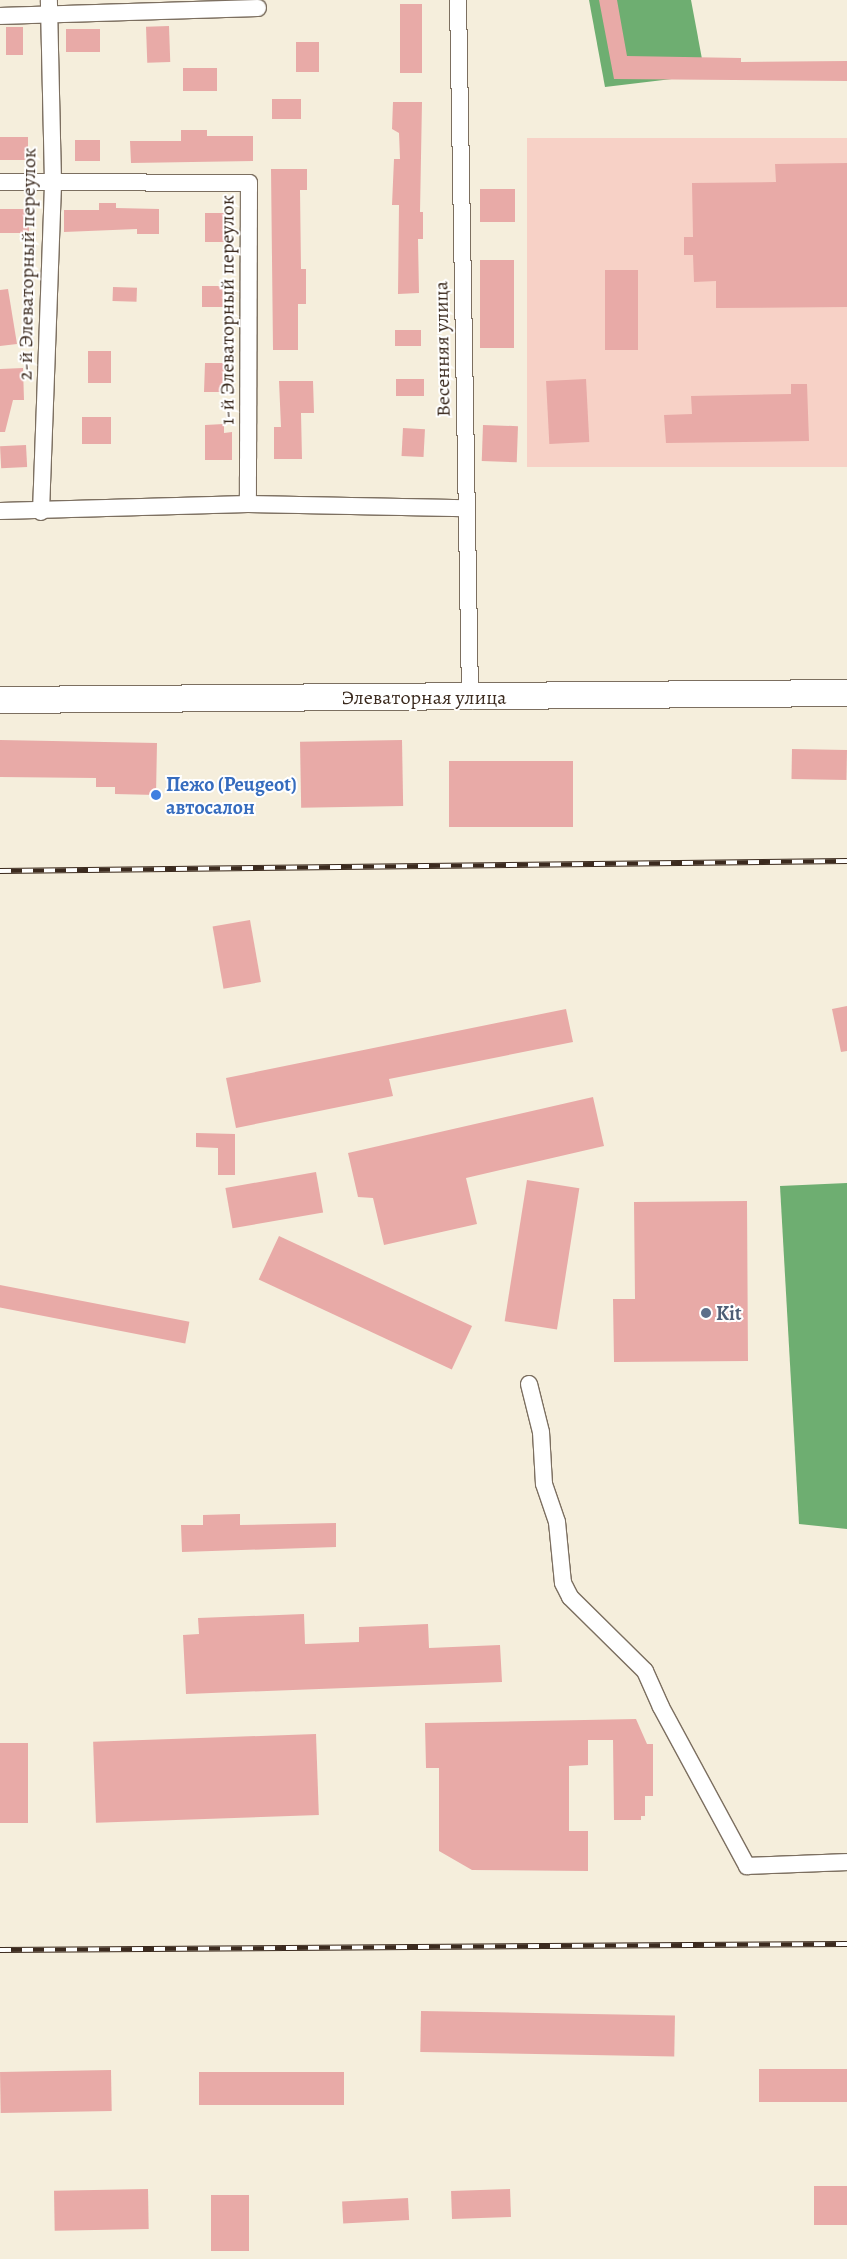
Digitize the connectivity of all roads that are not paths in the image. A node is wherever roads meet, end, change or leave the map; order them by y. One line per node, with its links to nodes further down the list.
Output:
1 (458, 0): 8 (street, Весенняя улица)
2 (49, 8): 3 (street); 4 (street); 6 (street, 2-й Элеваторный переулок)
3 (258, 8)
4 (0, 16)
5 (0, 182): 6 (street, 1-й Элеваторный переулок)
6 (53, 182): 7 (street, 1-й Элеваторный переулок); 10 (street, 2-й Элеваторный переулок)
7 (248, 504): 8 (street); 10 (street)
8 (466, 508): 12 (street, Весенняя улица)
9 (0, 511): 10 (street)
10 (41, 512)
11 (847, 693): 12 (main road, Элеваторная улица)
12 (470, 697): 13 (main road, Элеваторная улица)
13 (0, 700)
14 (529, 1384): 15 (street)
15 (847, 1862)

